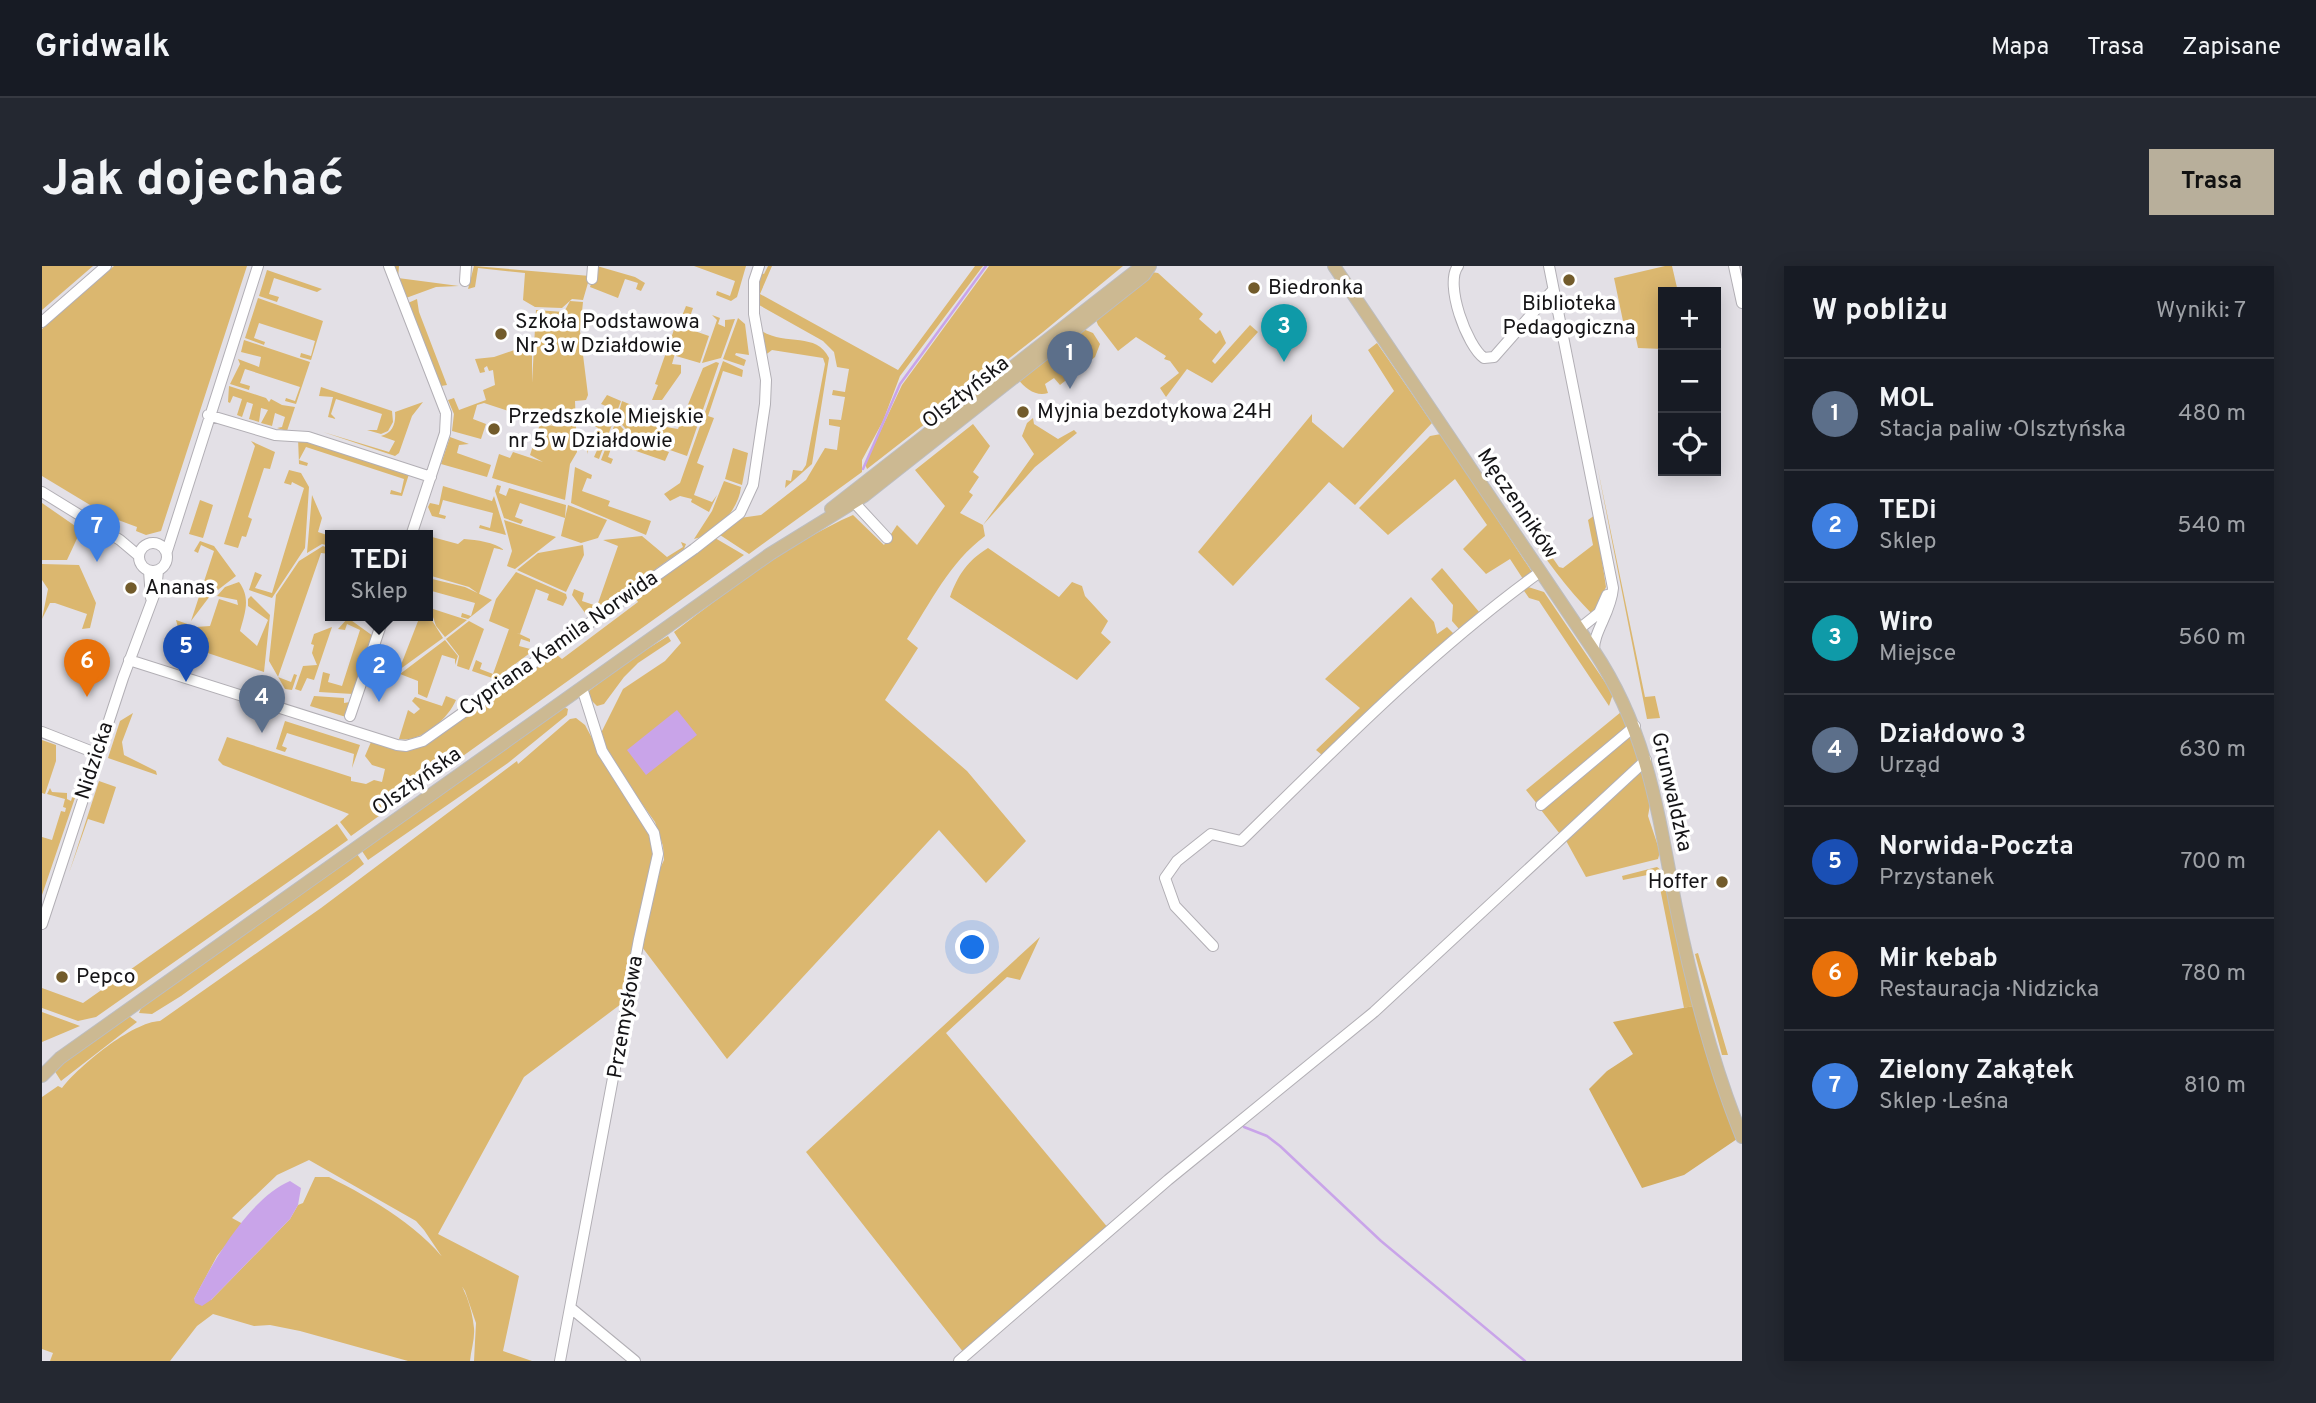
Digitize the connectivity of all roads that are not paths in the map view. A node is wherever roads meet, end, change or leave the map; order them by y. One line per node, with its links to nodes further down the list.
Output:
1 (106, 266): 18 (street)
2 (258, 266): 20 (street)
3 (389, 266): 21 (street)
4 (466, 266): 15 (street)
5 (593, 266): 14 (street)
6 (758, 266): 34 (street, Cypriana Kamila Norwida)
7 (1142, 266): 23 (main road, Olsztyńska)
8 (1150, 266): 23 (main road, Olsztyńska)
9 (1326, 266): 19 (main road, Męczenników)
10 (1334, 266): 19 (main road, Męczenników)
11 (1458, 266): 16 (street)
12 (1549, 266): 16 (street)
13 (1734, 266): 17 (street)
14 (592, 279)
15 (465, 281)
16 (1553, 290): 28 (street)
17 (1742, 303)
18 (42, 322)
19 (1376, 332): 30 (main road, Męczenników)
20 (208, 415): 21 (street); 26 (street)
21 (430, 477): 24 (street)
22 (42, 492): 27 (street)
23 (852, 499): 25 (street); 35 (main road, Olsztyńska)
24 (413, 530)
25 (887, 538)
26 (163, 548): 27 (street); 29 (street)
27 (141, 552): 29 (street)
28 (1608, 568): 32 (street); 33 (street)
29 (154, 571): 34 (street, Nidzicka)
30 (1540, 572): 32 (main road, Męczenników); 44 (street)
31 (382, 621): 37 (street)
32 (1579, 629): 33 (main road, Męczenników)
33 (1594, 651): 36 (main road, Męczenników)
34 (129, 660): 40 (street, Nidzicka)
35 (582, 688): 45 (main road, Olsztyńska); 49 (street, Przemysłowa)
36 (1624, 700): 38 (main road, Grunwaldzka)
37 (350, 716)
38 (1635, 726): 41 (main road, Grunwaldzka); 42 (street)
39 (42, 732): 40 (street)
40 (98, 754): 43 (street, Nidzicka)
41 (1646, 760): 48 (main road, Grunwaldzka); 52 (street)
42 (1541, 806)
43 (42, 924)
44 (1213, 946)
45 (60, 1058): 46 (main road, Olsztyńska); 47 (main road, Olsztyńska)
46 (42, 1065)
47 (42, 1076)
48 (1742, 1138)
49 (572, 1309): 50 (street, Przemysłowa); 51 (street)
50 (560, 1361)
51 (635, 1361)
52 (959, 1361)

